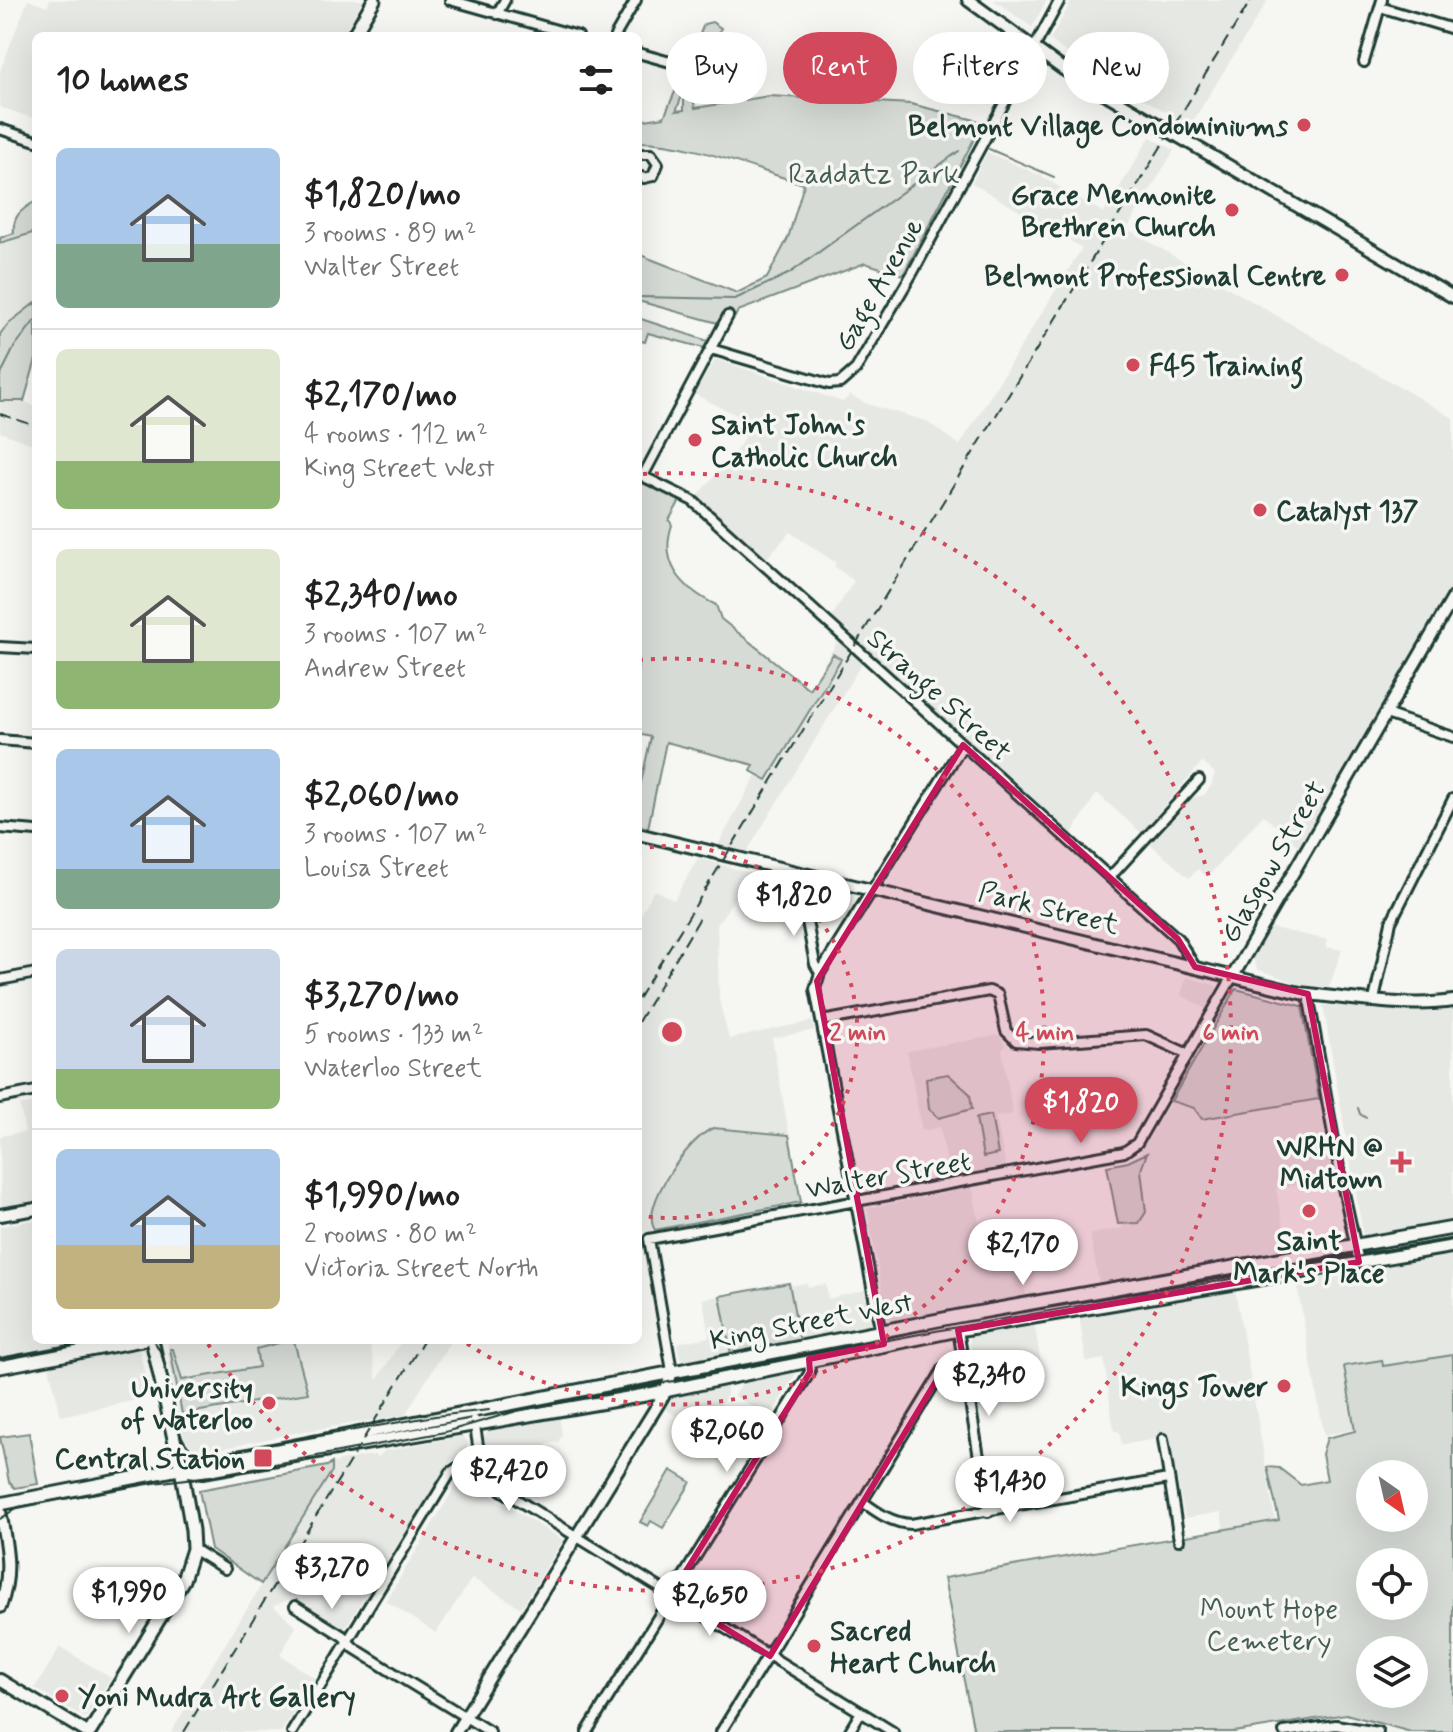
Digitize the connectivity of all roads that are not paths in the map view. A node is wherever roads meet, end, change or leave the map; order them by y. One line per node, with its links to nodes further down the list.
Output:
1 (374, 0): 10 (main road)
2 (450, 0): 8 (street)
3 (505, 0): 8 (street)
4 (636, 0): 12 (street)
5 (968, 0): 13 (street)
6 (1060, 0): 14 (street, Gage Avenue)
7 (1381, 4): 9 (street); 18 (street)
8 (497, 14): 11 (street)
9 (1453, 29)
10 (355, 32)
11 (563, 32)
12 (617, 32)
13 (1012, 32)
14 (1043, 32)
15 (642, 54): 17 (street)
16 (1047, 57): 24 (street)
17 (666, 61)
18 (1364, 62)
19 (1004, 104): 26 (street, Gage Avenue)
20 (0, 129): 21 (street)
21 (32, 140)
22 (642, 154): 23 (street)
23 (642, 178)
24 (1453, 297)
25 (728, 316): 26 (street)
26 (711, 349): 27 (street)
27 (642, 471)
28 (642, 476): 36 (street, Strange Street)
29 (1453, 598): 32 (street, Glasgow Street)
30 (0, 647): 31 (street)
31 (32, 649)
32 (1386, 714): 33 (street); 48 (street, Glasgow Street)
33 (1453, 737)
34 (0, 740): 35 (street)
35 (32, 743)
36 (963, 745): 42 (street, Strange Street); 43 (street)
37 (1199, 780): 42 (street)
38 (1453, 799): 51 (street)
39 (0, 828): 40 (street)
40 (32, 831)
41 (642, 836): 43 (street, Park Street)
42 (1110, 877): 45 (street, Strange Street)
43 (874, 889): 45 (street, Park Street); 46 (street)
44 (801, 890): 46 (street)
45 (1195, 967): 48 (street, Park Street)
46 (820, 973): 53 (street)
47 (32, 974): 49 (street)
48 (1233, 976): 50 (street, Park Street); 54 (street, Glasgow Street)
49 (0, 980)
50 (1308, 994): 51 (street, Park Street); 62 (street)
51 (1374, 1000): 52 (street, Park Street)
52 (1453, 1001)
53 (822, 1021): 54 (street); 58 (street)
54 (1188, 1054): 57 (street, Glasgow Street)
55 (32, 1092): 56 (street)
56 (0, 1098)
57 (1133, 1147): 58 (street, Walter Street)
58 (858, 1202): 66 (street); 73 (street, Walter Street)
59 (32, 1210): 60 (street)
60 (0, 1215)
61 (1453, 1228): 62 (main road, King Street West)
62 (1356, 1246): 64 (street); 66 (main road, King Street West)
63 (1453, 1246): 64 (main road, King Street West)
64 (1359, 1262): 65 (main road, King Street West)
65 (958, 1330): 69 (main road, King Street West); 71 (street)
66 (881, 1331): 69 (street); 73 (main road, King Street West)
67 (121, 1344): 72 (main road)
68 (153, 1344): 78 (main road)
69 (883, 1344): 70 (main road, King Street West)
70 (809, 1359): 74 (main road, King Street West); 88 (street)
71 (964, 1362): 80 (street); 83 (street)
72 (0, 1367)
73 (672, 1371): 74 (street); 75 (main road, King Street West)
74 (666, 1391): 75 (main road, King Street West); 84 (street)
75 (473, 1417): 77 (street); 78 (main road, King Street West)
76 (1163, 1439): 79 (street)
77 (479, 1458): 84 (street); 91 (street)
78 (181, 1469): 81 (main road, King Street West); 86 (main road)
79 (1168, 1479): 83 (street); 85 (street)
80 (863, 1502): 83 (street); 92 (street)
81 (0, 1504)
82 (0, 1511): 90 (street)
83 (988, 1512)
84 (577, 1537): 88 (street); 95 (street)
85 (1179, 1540)
86 (193, 1549): 87 (street); 97 (main road)
87 (225, 1569)
88 (671, 1595): 92 (street); 101 (street)
89 (295, 1606): 91 (street)
90 (0, 1607)
91 (347, 1641): 95 (street); 98 (street)
92 (770, 1656): 94 (street); 102 (street)
93 (0, 1680): 97 (street)
94 (861, 1712): 103 (street); 104 (street)
95 (465, 1717): 99 (street); 100 (street)
96 (1335, 1728): 105 (street); 106 (street)
97 (88, 1732)
98 (292, 1732)
99 (456, 1732)
100 (490, 1732)
101 (587, 1732)
102 (721, 1732)
103 (849, 1732)
104 (893, 1732)
105 (1284, 1732)
106 (1378, 1732)

